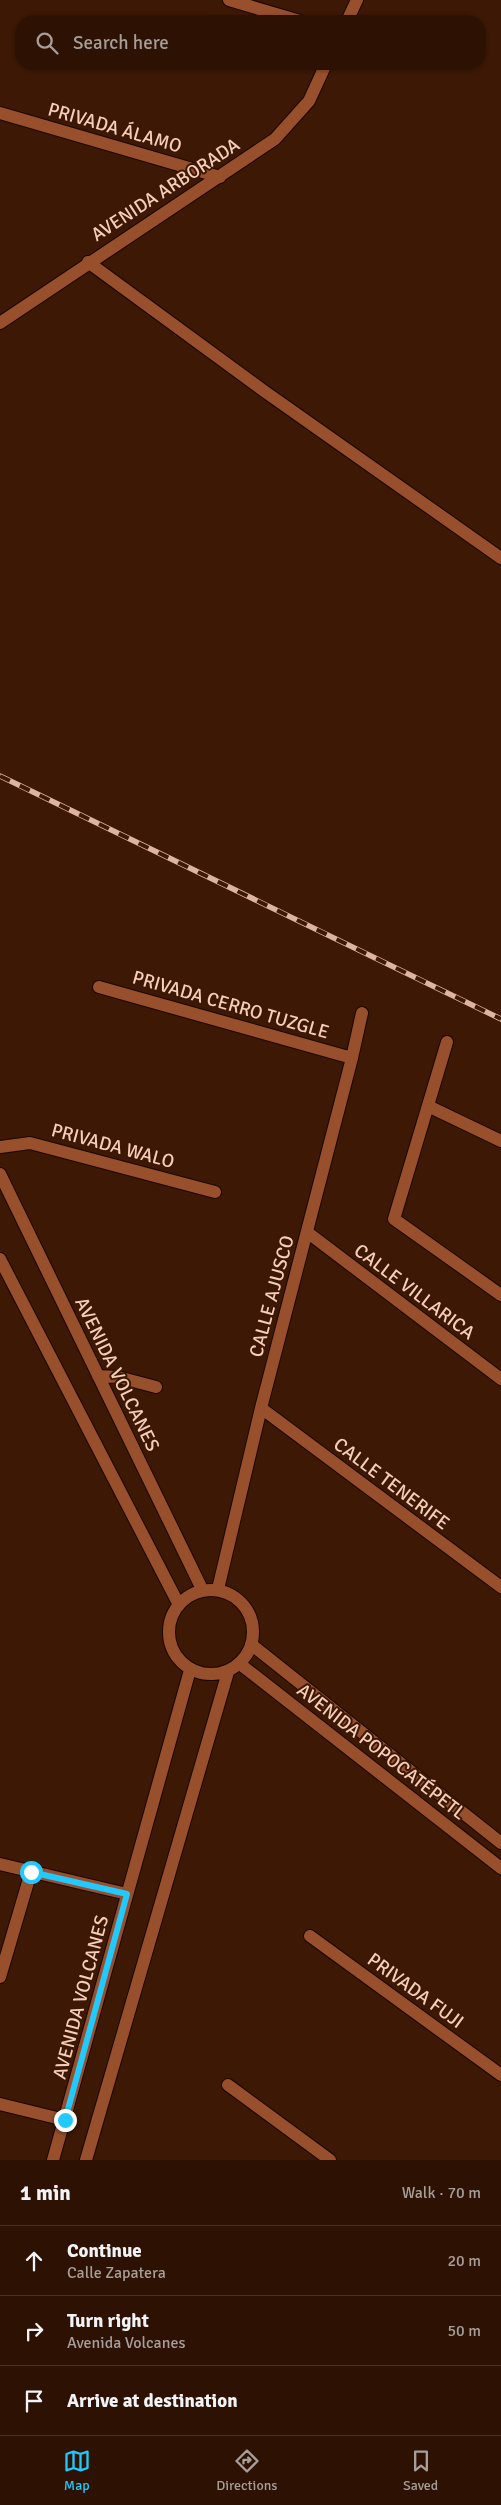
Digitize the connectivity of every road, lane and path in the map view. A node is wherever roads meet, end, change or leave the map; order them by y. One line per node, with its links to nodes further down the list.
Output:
1 (229, 0): 3 (street)
2 (357, 0): 4 (street)
3 (280, 15)
4 (350, 15)
5 (323, 70): 7 (street, AVENIDA ARBORADA)
6 (0, 113): 7 (street, PRIVADA ÁLAMO)
7 (220, 177): 8 (street, AVENIDA ARBORADA)
8 (88, 262): 9 (street, AVENIDA ARBORADA); 10 (street)
9 (0, 322)
10 (501, 558)
11 (98, 987): 14 (street, PRIVADA CERRO TUZGLE)
12 (362, 1013): 14 (street, CALLE AJUSCO)
13 (447, 1042): 15 (street)
14 (352, 1058): 20 (street, CALLE AJUSCO)
15 (428, 1106): 16 (street); 22 (street)
16 (501, 1140)
17 (0, 1147): 19 (street, PRIVADA WALO)
18 (0, 1174): 23 (street, AVENIDA VOLCANES)
19 (215, 1192)
20 (307, 1232): 24 (street, CALLE VILLARICA); 26 (street, CALLE AJUSCO)
21 (1, 1262): 30 (street)
22 (501, 1295)
23 (98, 1376): 25 (street); 28 (street, AVENIDA VOLCANES)
24 (501, 1379)
25 (156, 1387)
26 (261, 1408): 27 (street, CALLE TENERIFE); 29 (street, CALLE AJUSCO)
27 (501, 1587)
28 (202, 1589): 29 (street); 30 (street)
29 (218, 1589): 31 (street)
30 (178, 1603): 33 (street)
31 (252, 1645): 32 (street); 35 (street, AVENIDA POPOCATÉPETL)
32 (240, 1664): 34 (street); 36 (street, AVENIDA POPOCATÉPETL)
33 (190, 1670): 34 (street); 40 (street, AVENIDA VOLCANES)
34 (228, 1672): 48 (street)
35 (501, 1843): 36 (street)
36 (489, 1859): 38 (street, AVENIDA POPOCATÉPETL)
37 (0, 1864): 39 (street)
38 (501, 1868)
39 (31, 1872): 40 (street); 42 (street)
40 (127, 1894): 46 (street, AVENIDA VOLCANES)
41 (310, 1936): 43 (street, PRIVADA FUJI)
42 (0, 1977)
43 (501, 2075)
44 (228, 2085): 49 (street)
45 (0, 2104): 46 (street)
46 (65, 2120): 47 (street, AVENIDA VOLCANES)
47 (53, 2160)
48 (86, 2160)
49 (330, 2160)

